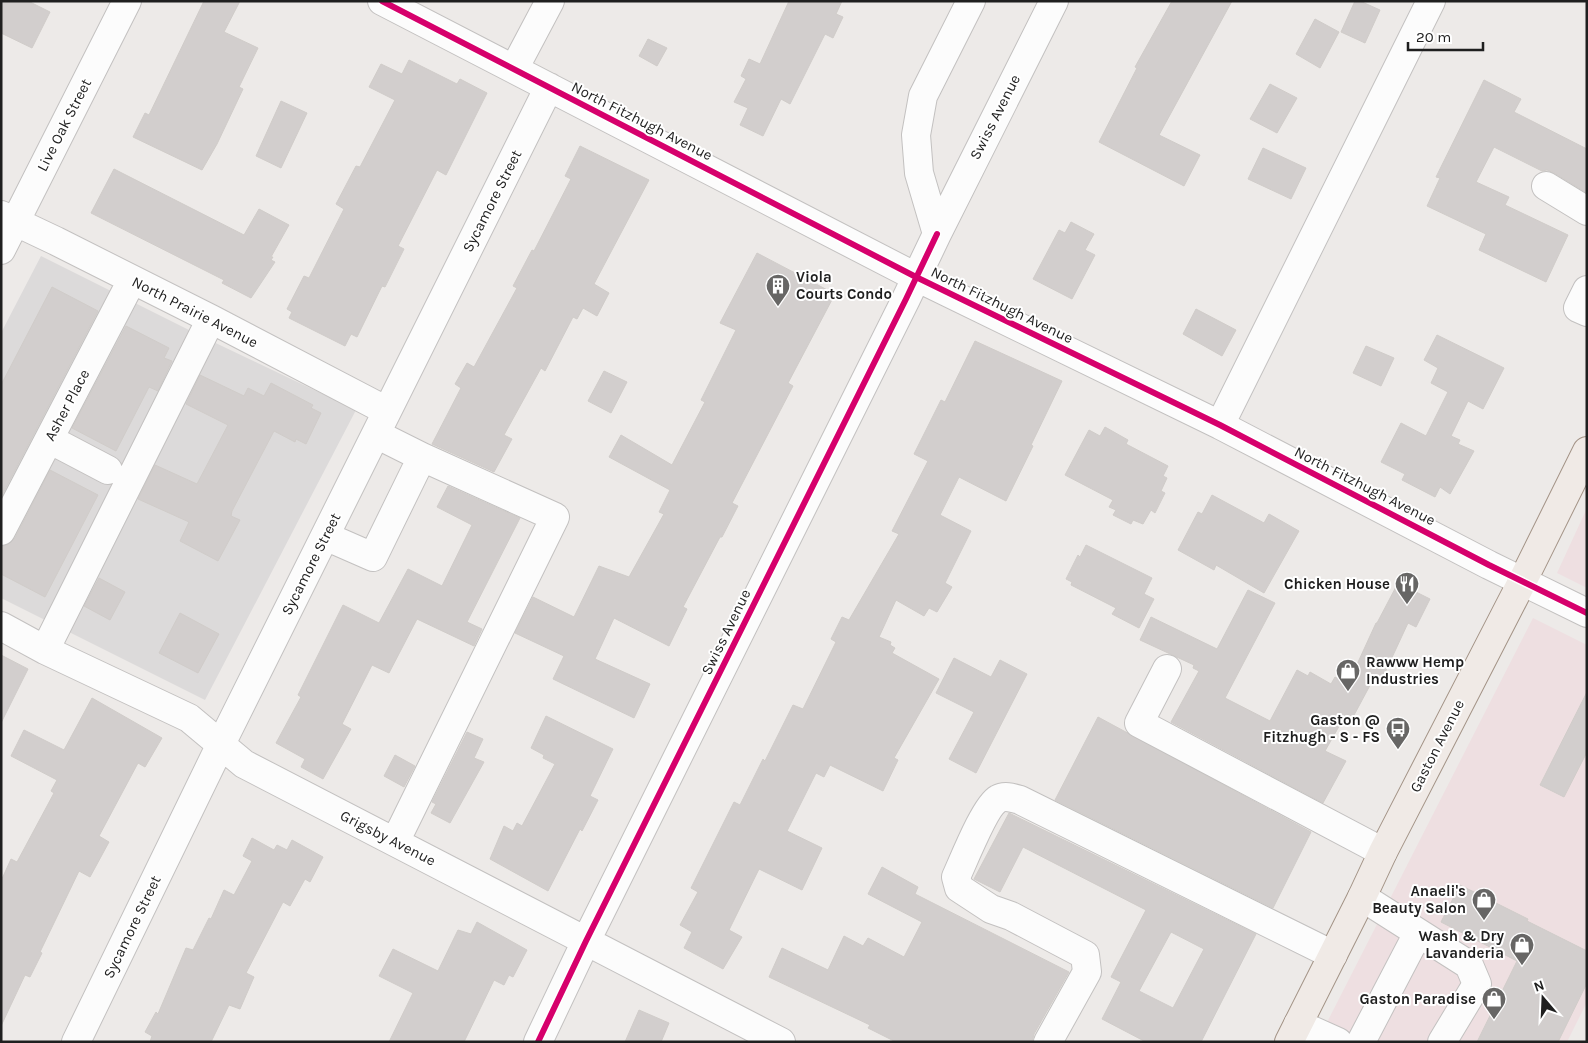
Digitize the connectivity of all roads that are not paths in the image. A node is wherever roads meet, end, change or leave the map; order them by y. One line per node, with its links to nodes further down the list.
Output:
1 (127, 1): 11 (street, Live Oak Street)
2 (382, 1): 7 (street, North Fitzhugh Avenue)
3 (550, 1): 7 (street)
4 (971, 1): 12 (street)
5 (1054, 1): 12 (street, Swiss Avenue)
6 (1431, 1): 20 (street)
7 (514, 69): 8 (street, North Fitzhugh Avenue)
8 (549, 87): 14 (street, North Fitzhugh Avenue); 19 (street, Sycamore Street)
9 (1546, 186): 10 (street)
10 (1587, 211)
11 (8, 219): 13 (street, Live Oak Street); 15 (street, North Prairie Avenue)
12 (937, 234): 14 (street, Swiss Avenue)
13 (1, 250)
14 (916, 277): 20 (street, North Fitzhugh Avenue); 37 (street, Swiss Avenue)
15 (132, 280): 18 (street, North Prairie Avenue); 21 (street, Asher Place)
16 (1587, 290): 17 (street)
17 (1587, 312)
18 (211, 319): 19 (street, North Prairie Avenue); 30 (street)
19 (382, 422): 22 (street, North Prairie Avenue); 26 (street, Sycamore Street)
20 (1220, 425): 27 (street, North Fitzhugh Avenue)
21 (49, 439): 24 (street); 25 (street, Asher Place)
22 (422, 457): 26 (street); 33 (street, North Prairie Avenue)
23 (1584, 465): 27 (main road, Gaston Avenue)
24 (108, 470)
25 (1, 531)
26 (325, 536): 32 (street, Sycamore Street)
27 (1522, 582): 28 (street, North Fitzhugh Avenue); 34 (main road, Gaston Avenue)
28 (1587, 613)
29 (1, 626): 30 (street, Grigsby Avenue)
30 (45, 650): 32 (street, Grigsby Avenue)
31 (1167, 669): 34 (street)
32 (221, 744): 33 (street, Grigsby Avenue); 40 (street, Sycamore Street)
33 (395, 842): 37 (street, Grigsby Avenue)
34 (1383, 852): 35 (main road, Gaston Avenue)
35 (1362, 897): 36 (street); 38 (main road, Gaston Avenue)
36 (1418, 933): 45 (street); 46 (street)
37 (586, 941): 41 (street, Swiss Avenue); 42 (street, Grigsby Avenue)
38 (1333, 956): 39 (main road, Gaston Avenue); 43 (street)
39 (1293, 1033): 44 (street)
40 (76, 1042)
41 (538, 1042)
42 (781, 1042)
43 (1048, 1042)
44 (1338, 1042)
45 (1361, 1042)
46 (1442, 1042)

